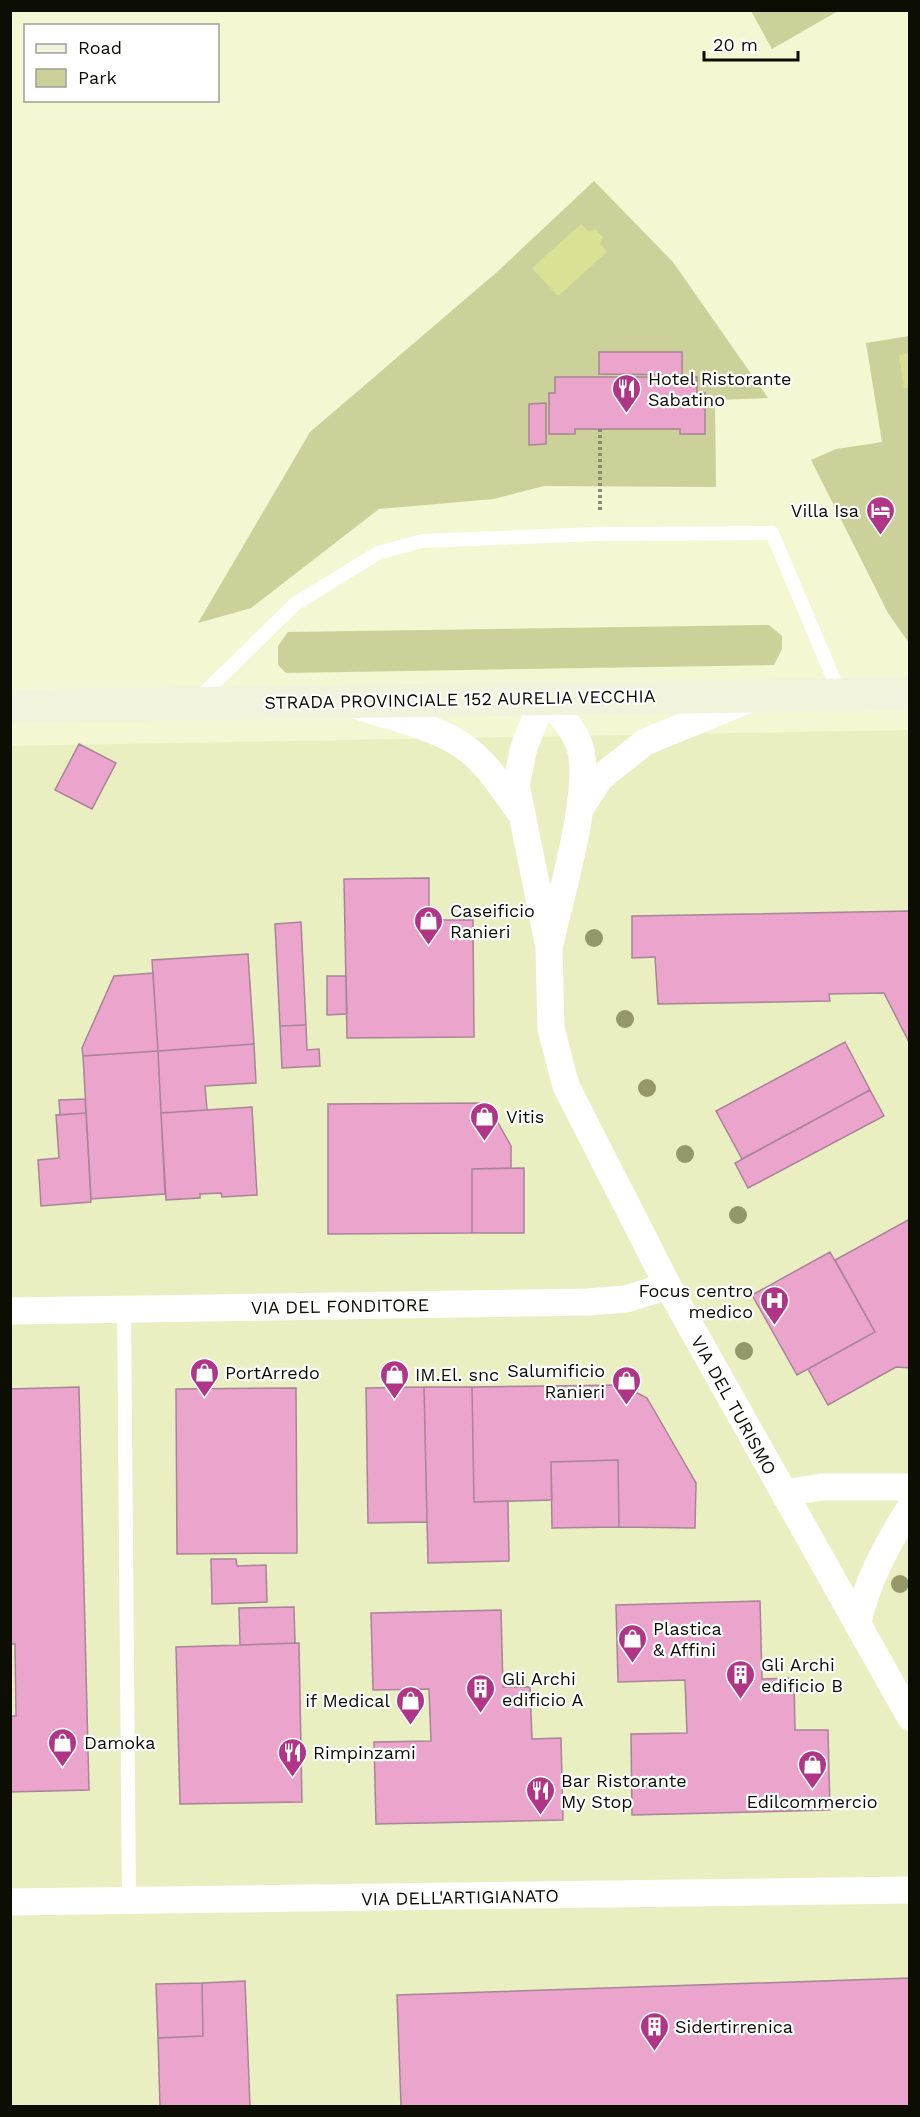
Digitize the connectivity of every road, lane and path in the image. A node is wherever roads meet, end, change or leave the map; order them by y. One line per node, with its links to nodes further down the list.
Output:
1 (600, 429): 2 (path)
2 (600, 534): 3 (lane); 8 (lane)
3 (840, 694): 4 (main road, STRADA PROVINCIALE 152 AURELIA VECCHIA); 5 (main road, STRADA PROVINCIALE 152 AURELIA VECCHIA)
4 (909, 694)
5 (760, 695): 6 (main road, STRADA PROVINCIALE 152 AURELIA VECCHIA); 10 (street, VIA DEL TURISMO)
6 (544, 698): 7 (main road, STRADA PROVINCIALE 152 AURELIA VECCHIA); 10 (street, VIA DEL TURISMO); 11 (street, VIA DEL TURISMO)
7 (338, 700): 8 (main road, STRADA PROVINCIALE 152 AURELIA VECCHIA); 11 (street, VIA DEL TURISMO)
8 (195, 703): 9 (main road, STRADA PROVINCIALE 152 AURELIA VECCHIA)
9 (10, 706)
10 (578, 812): 12 (street, VIA DEL TURISMO)
11 (520, 813): 12 (street, VIA DEL TURISMO)
12 (549, 947): 13 (street, VIA DEL TURISMO)
13 (668, 1286): 14 (street, VIA DEL FONDITORE); 17 (street, VIA DEL TURISMO)
14 (124, 1310): 15 (street, VIA DEL FONDITORE); 22 (lane)
15 (10, 1311)
16 (909, 1487): 17 (street)
17 (783, 1493): 19 (street, VIA DEL TURISMO)
18 (909, 1508): 19 (street)
19 (858, 1622): 20 (street, VIA DEL TURISMO)
20 (909, 1717)
21 (909, 1890): 22 (street, VIA DELL'ARTIGIANATO)
22 (129, 1901): 23 (street, VIA DELL'ARTIGIANATO)
23 (10, 1902)

